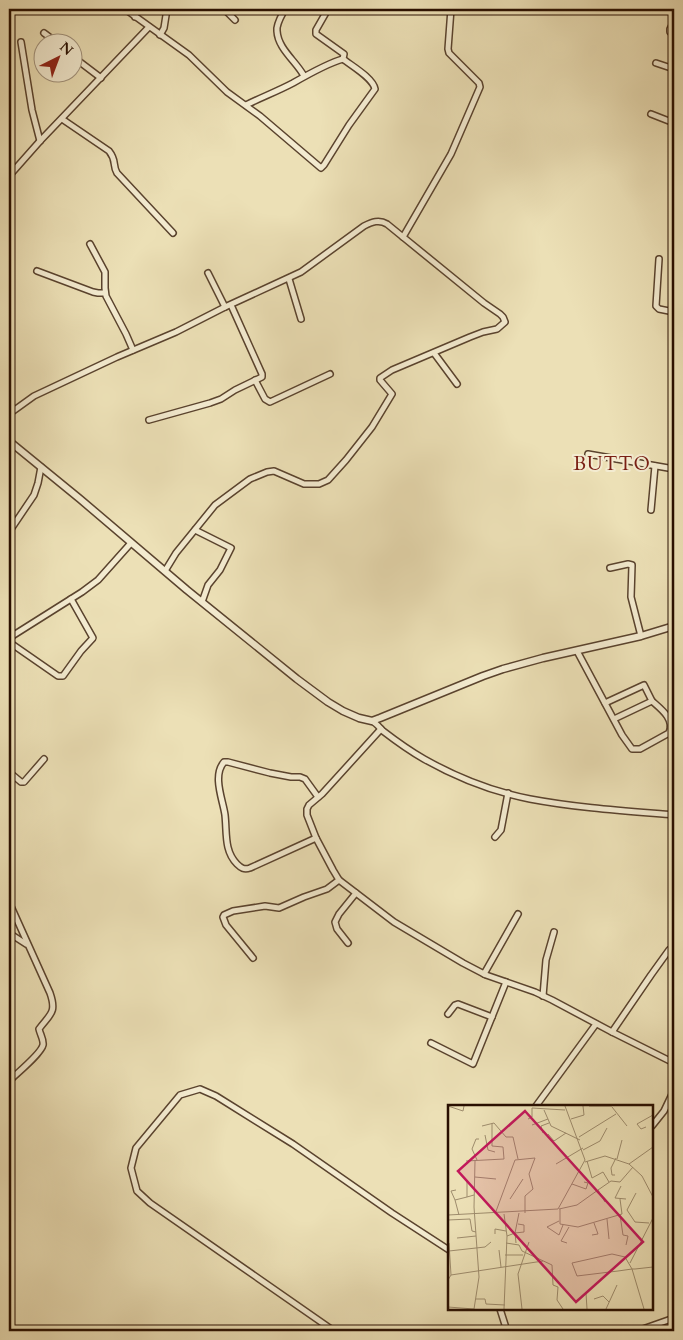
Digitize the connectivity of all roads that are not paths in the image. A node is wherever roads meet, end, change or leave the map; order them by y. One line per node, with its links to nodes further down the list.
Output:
1 (125, 9): 8 (street)
2 (135, 9): 8 (street)
3 (167, 9): 13 (street)
4 (224, 9): 9 (street)
5 (285, 9): 19 (street)
6 (328, 9): 15 (street)
7 (451, 9): 28 (street)
8 (135, 17): 11 (street)
9 (235, 20)
10 (674, 21): 12 (street)
11 (149, 27): 13 (street); 20 (street)
12 (674, 34)
13 (160, 35): 21 (street)
14 (21, 42): 25 (street)
15 (343, 59): 19 (street); 21 (street)
16 (656, 63): 18 (street)
17 (82, 64): 20 (street)
18 (674, 69)
19 (304, 76): 21 (street)
20 (101, 78): 23 (street)
21 (246, 105)
22 (651, 114): 24 (street)
23 (62, 119): 25 (street); 27 (street)
24 (674, 123)
25 (40, 141): 26 (street)
26 (9, 176)
27 (173, 233)
28 (403, 237): 33 (street); 39 (street)
29 (90, 244): 34 (street)
30 (659, 259): 36 (street)
31 (37, 271): 34 (street)
32 (208, 274): 35 (street)
33 (289, 279): 35 (street); 37 (street)
34 (105, 293): 38 (street)
35 (228, 306): 38 (street); 41 (street)
36 (674, 312)
37 (301, 319)
38 (133, 350): 43 (street)
39 (434, 353): 42 (street); 51 (street)
40 (330, 374): 41 (street)
41 (255, 380): 44 (street)
42 (458, 384)
43 (9, 414)
44 (149, 420)
45 (9, 441): 48 (street)
46 (588, 454): 47 (street)
47 (654, 466): 49 (street); 50 (street)
48 (41, 467): 52 (street); 53 (street)
49 (674, 470)
50 (651, 510)
51 (195, 530): 55 (street); 57 (street)
52 (9, 532)
53 (131, 543): 55 (street); 56 (street)
54 (610, 568): 59 (street)
55 (166, 571): 57 (street)
56 (71, 599): 60 (street); 61 (street)
57 (202, 602): 66 (street)
58 (674, 626): 59 (street)
59 (642, 636): 62 (street)
60 (9, 638)
61 (9, 642)
62 (577, 651): 64 (street); 66 (street)
63 (652, 701): 64 (street); 65 (street); 65 (street)
64 (605, 703): 65 (street)
65 (614, 720)
66 (372, 721): 67 (street)
67 (381, 729): 70 (street); 71 (street)
68 (44, 759): 69 (street)
69 (9, 772)
70 (508, 793): 72 (street); 73 (street)
71 (318, 798): 74 (street); 74 (street)
72 (674, 815)
73 (495, 837)
74 (316, 838): 75 (street)
75 (339, 880): 76 (street); 84 (street)
76 (356, 893): 81 (street); 85 (street)
77 (9, 902): 82 (street)
78 (518, 914): 85 (street)
79 (554, 932): 87 (street)
80 (9, 933): 82 (street)
81 (348, 943)
82 (27, 944): 94 (street)
83 (670, 950): 91 (street)
84 (253, 958)
85 (484, 974): 86 (street)
86 (506, 982): 87 (street); 89 (street)
87 (544, 996): 90 (street)
88 (448, 1014): 89 (street)
89 (492, 1017): 92 (street)
90 (596, 1024): 91 (street); 96 (street)
91 (612, 1032): 93 (street)
92 (431, 1043)
93 (674, 1064)
94 (9, 1081)
95 (674, 1090): 97 (street)
96 (537, 1105)
97 (653, 1125)
98 (448, 1249): 101 (street)
99 (500, 1310): 102 (street)
100 (674, 1318): 103 (street)
101 (334, 1331)
102 (508, 1331)
103 (637, 1331)

